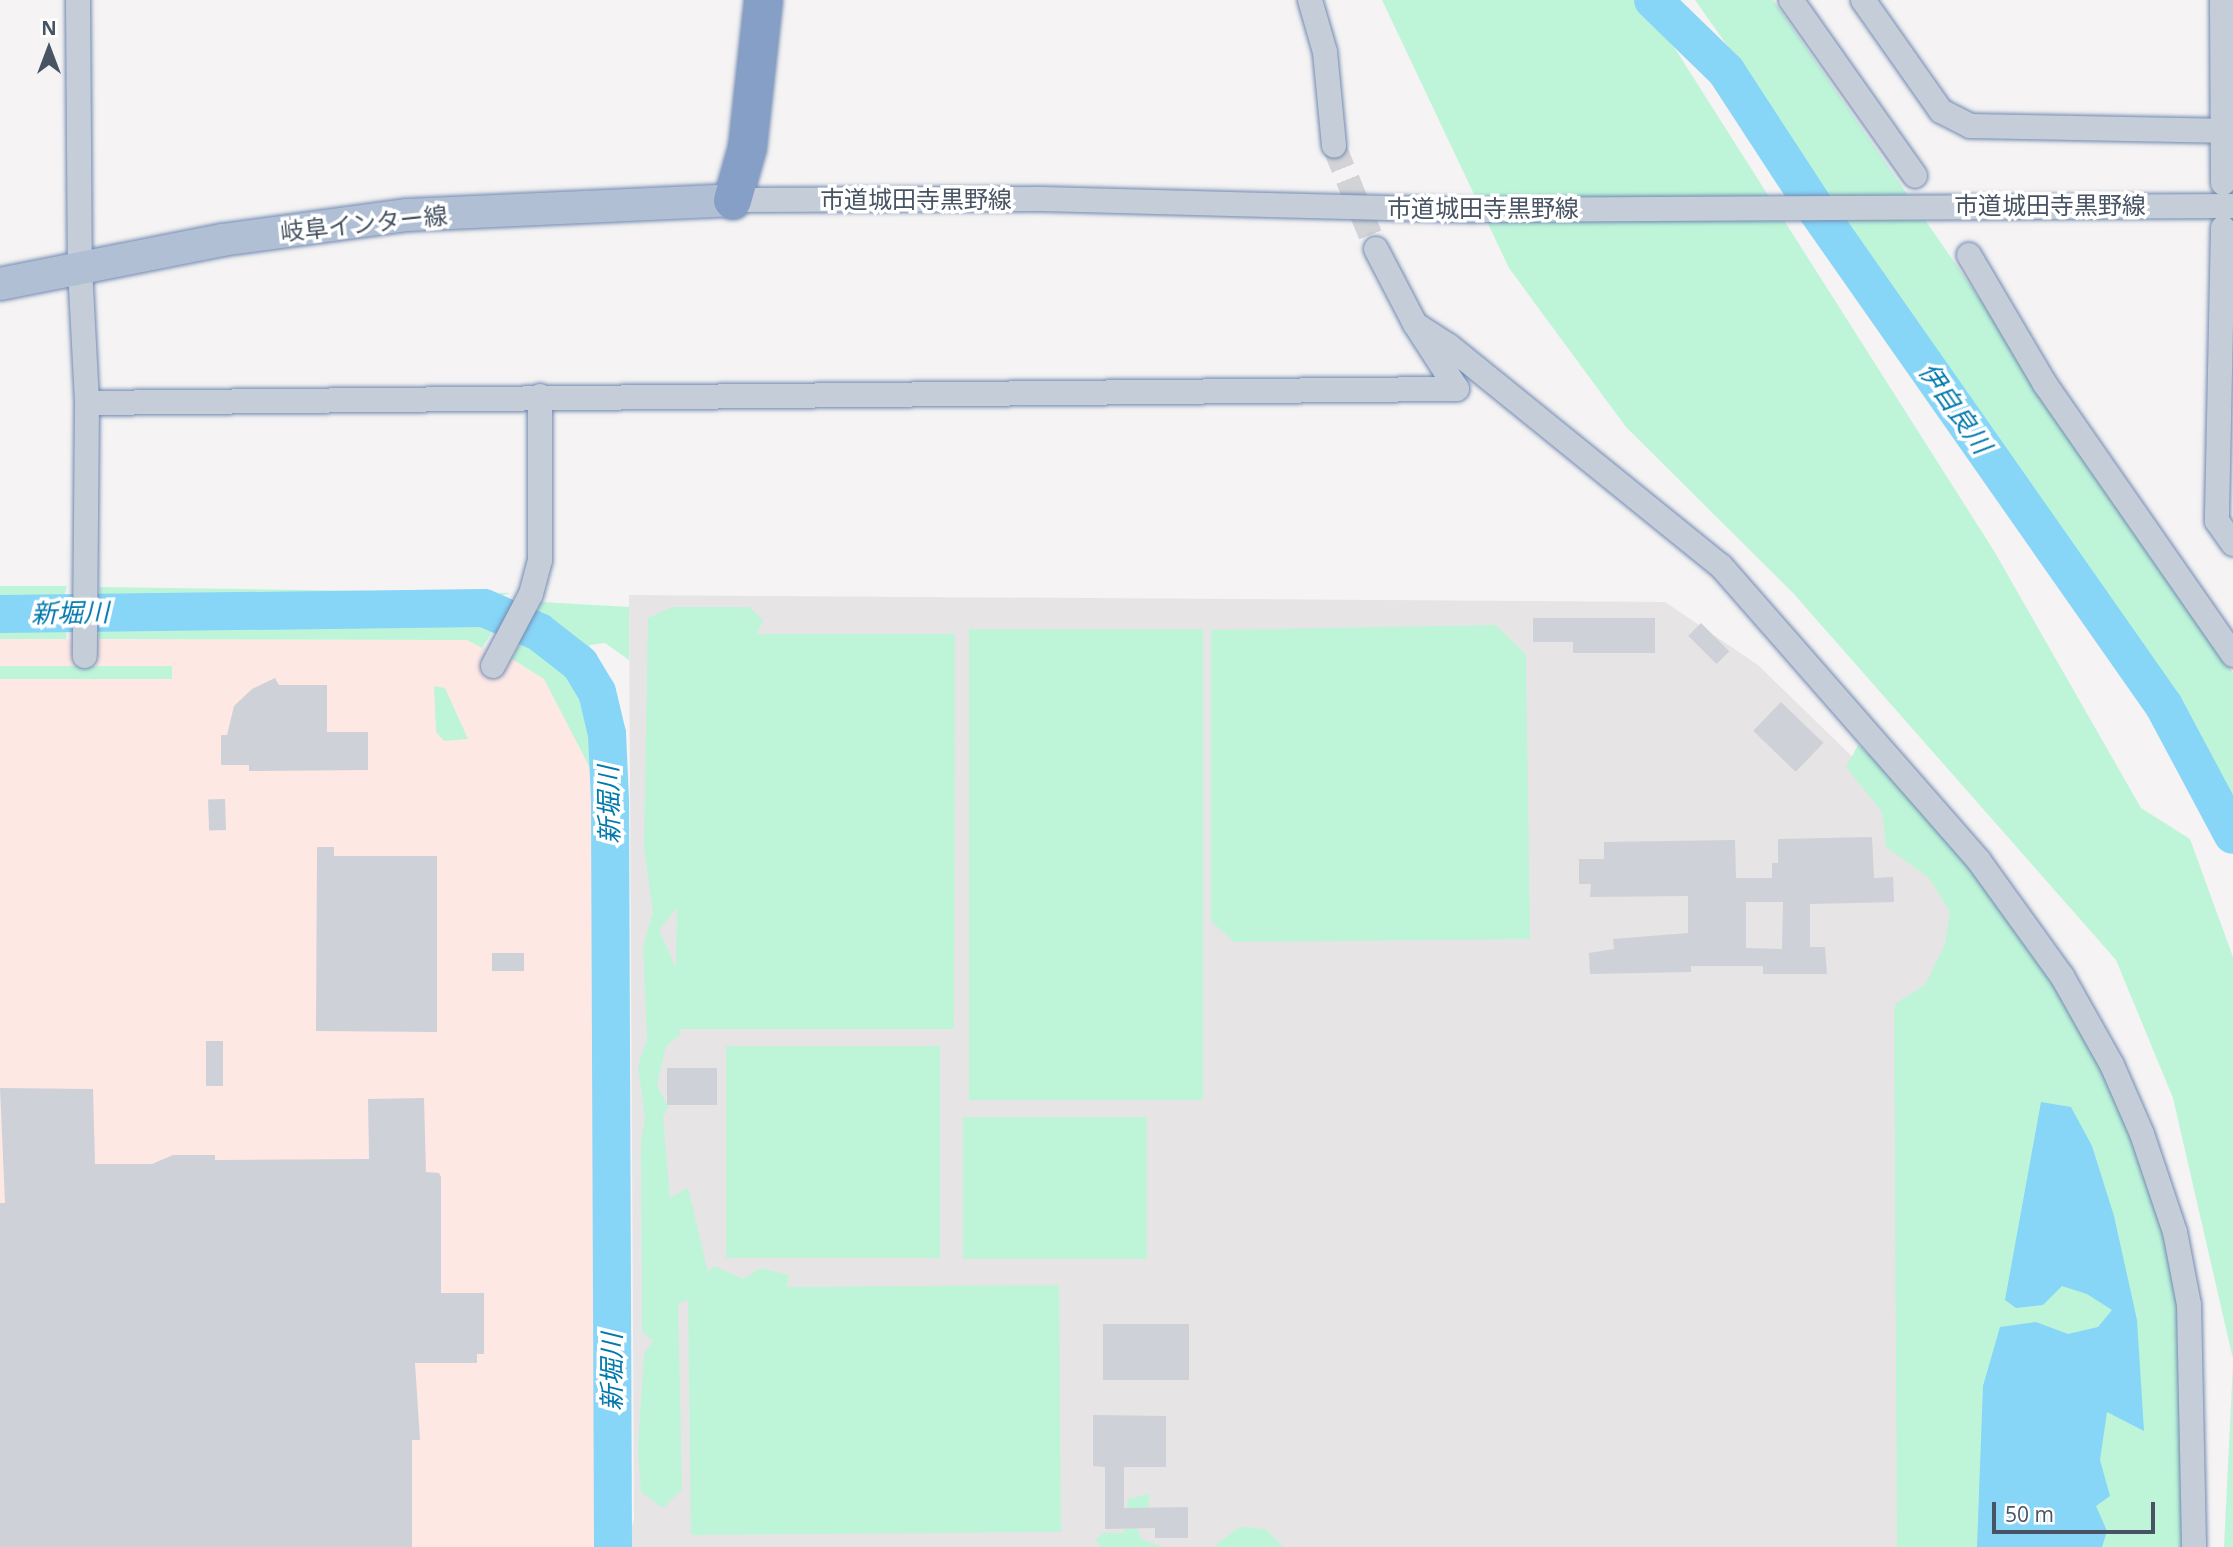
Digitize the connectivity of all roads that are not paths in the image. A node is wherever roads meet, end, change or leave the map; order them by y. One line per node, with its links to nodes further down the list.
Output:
1 (78, 0): 16 (street)
2 (737, 0): 12 (highway)
3 (763, 0): 12 (highway)
4 (1310, 0): 9 (street)
5 (1791, 0): 10 (street)
6 (1863, 0): 8 (street)
7 (2222, 0): 8 (street)
8 (2227, 131): 11 (street)
9 (1334, 146)
10 (1915, 176)
11 (2223, 183)
12 (732, 200): 13 (street, 市道城田寺黒野線); 16 (main road, 岐阜インター線)
13 (2228, 232): 21 (street)
14 (1376, 249): 18 (street)
15 (1969, 255): 22 (street)
16 (80, 268): 17 (main road, 岐阜インター線); 20 (street)
17 (0, 284)
18 (1415, 324): 19 (street); 25 (street)
19 (540, 396): 20 (street); 24 (street)
20 (87, 404): 23 (street)
21 (2232, 541)
22 (2233, 654)
23 (85, 656)
24 (493, 666)
25 (2194, 1547)

